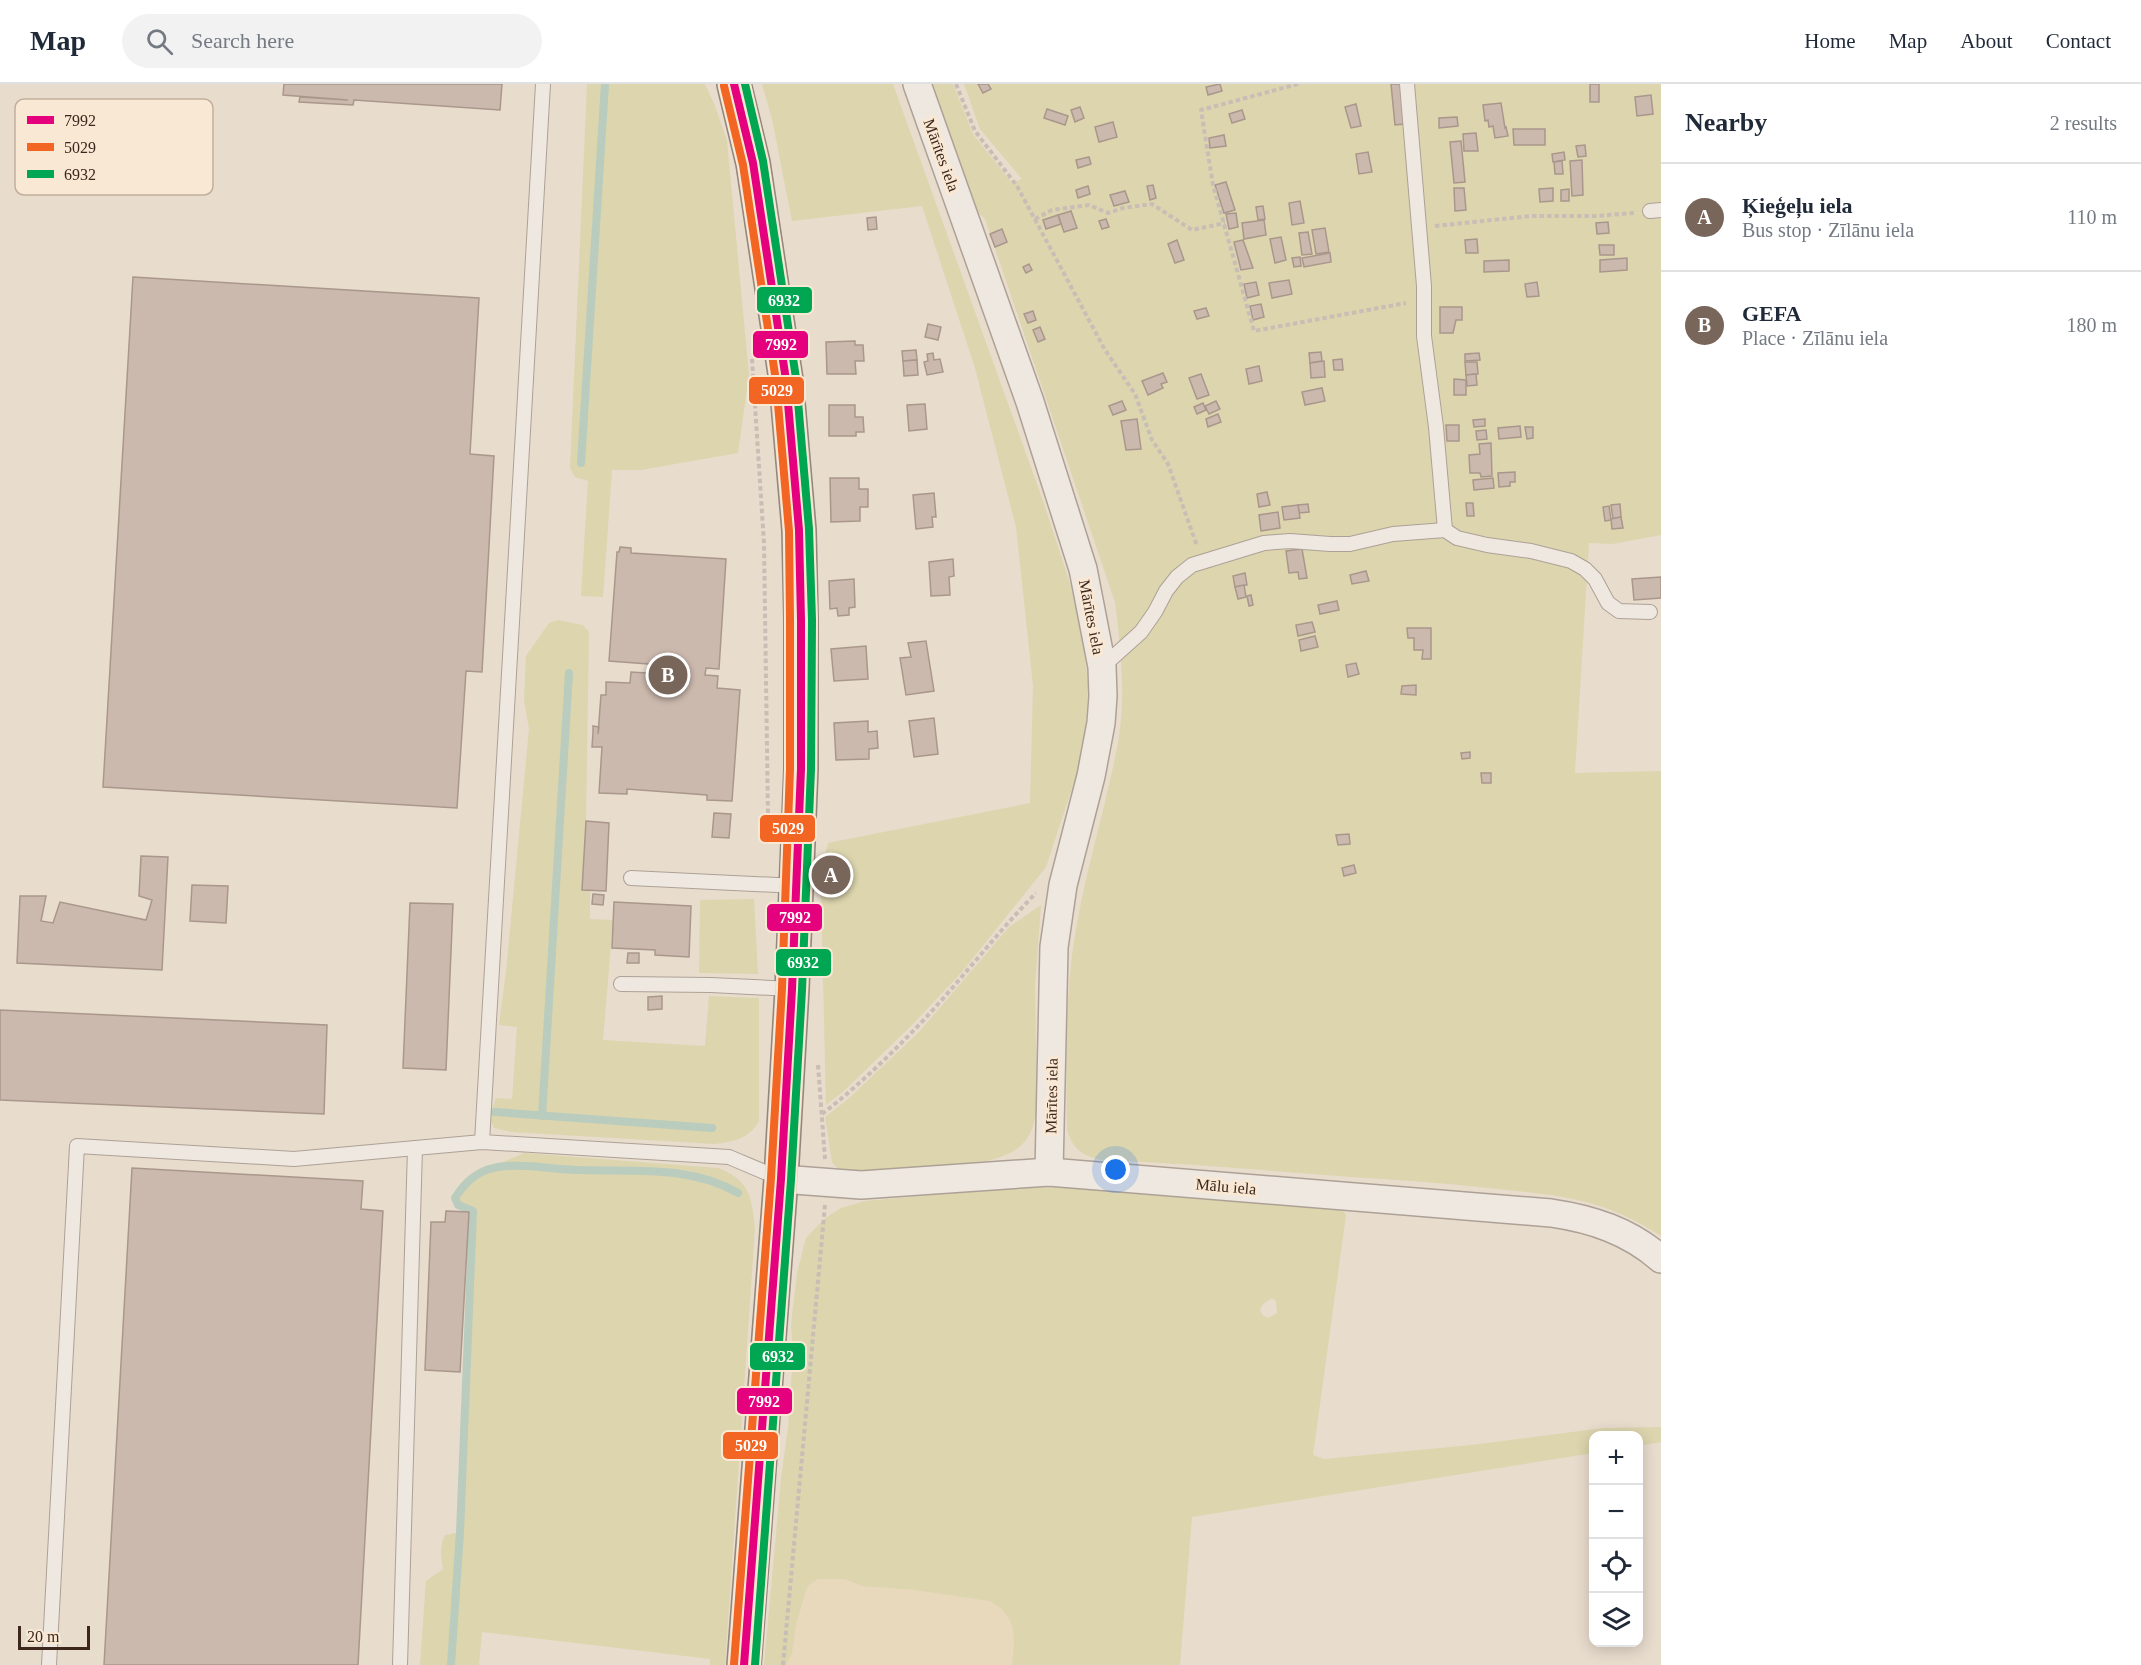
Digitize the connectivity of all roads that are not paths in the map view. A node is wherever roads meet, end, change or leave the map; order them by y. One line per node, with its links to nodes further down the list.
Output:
1 (543, 84): 12 (lane)
2 (734, 84): 9 (highway)
3 (917, 84): 7 (street, Mārītes iela)
4 (1407, 84): 5 (lane)
5 (1445, 530): 6 (lane); 7 (lane)
6 (1650, 612)
7 (1102, 668): 14 (street, Mārītes iela)
8 (631, 878): 9 (lane)
9 (797, 886): 11 (highway)
10 (621, 984): 11 (lane)
11 (792, 989): 15 (highway)
12 (482, 1142): 13 (lane); 15 (lane)
13 (415, 1148): 17 (lane); 18 (lane)
14 (1049, 1172): 15 (street, Mālu iela); 16 (street, Mālu iela)
15 (781, 1179): 19 (highway)
16 (1661, 1259)
17 (50, 1665)
18 (400, 1665)
19 (744, 1665)

